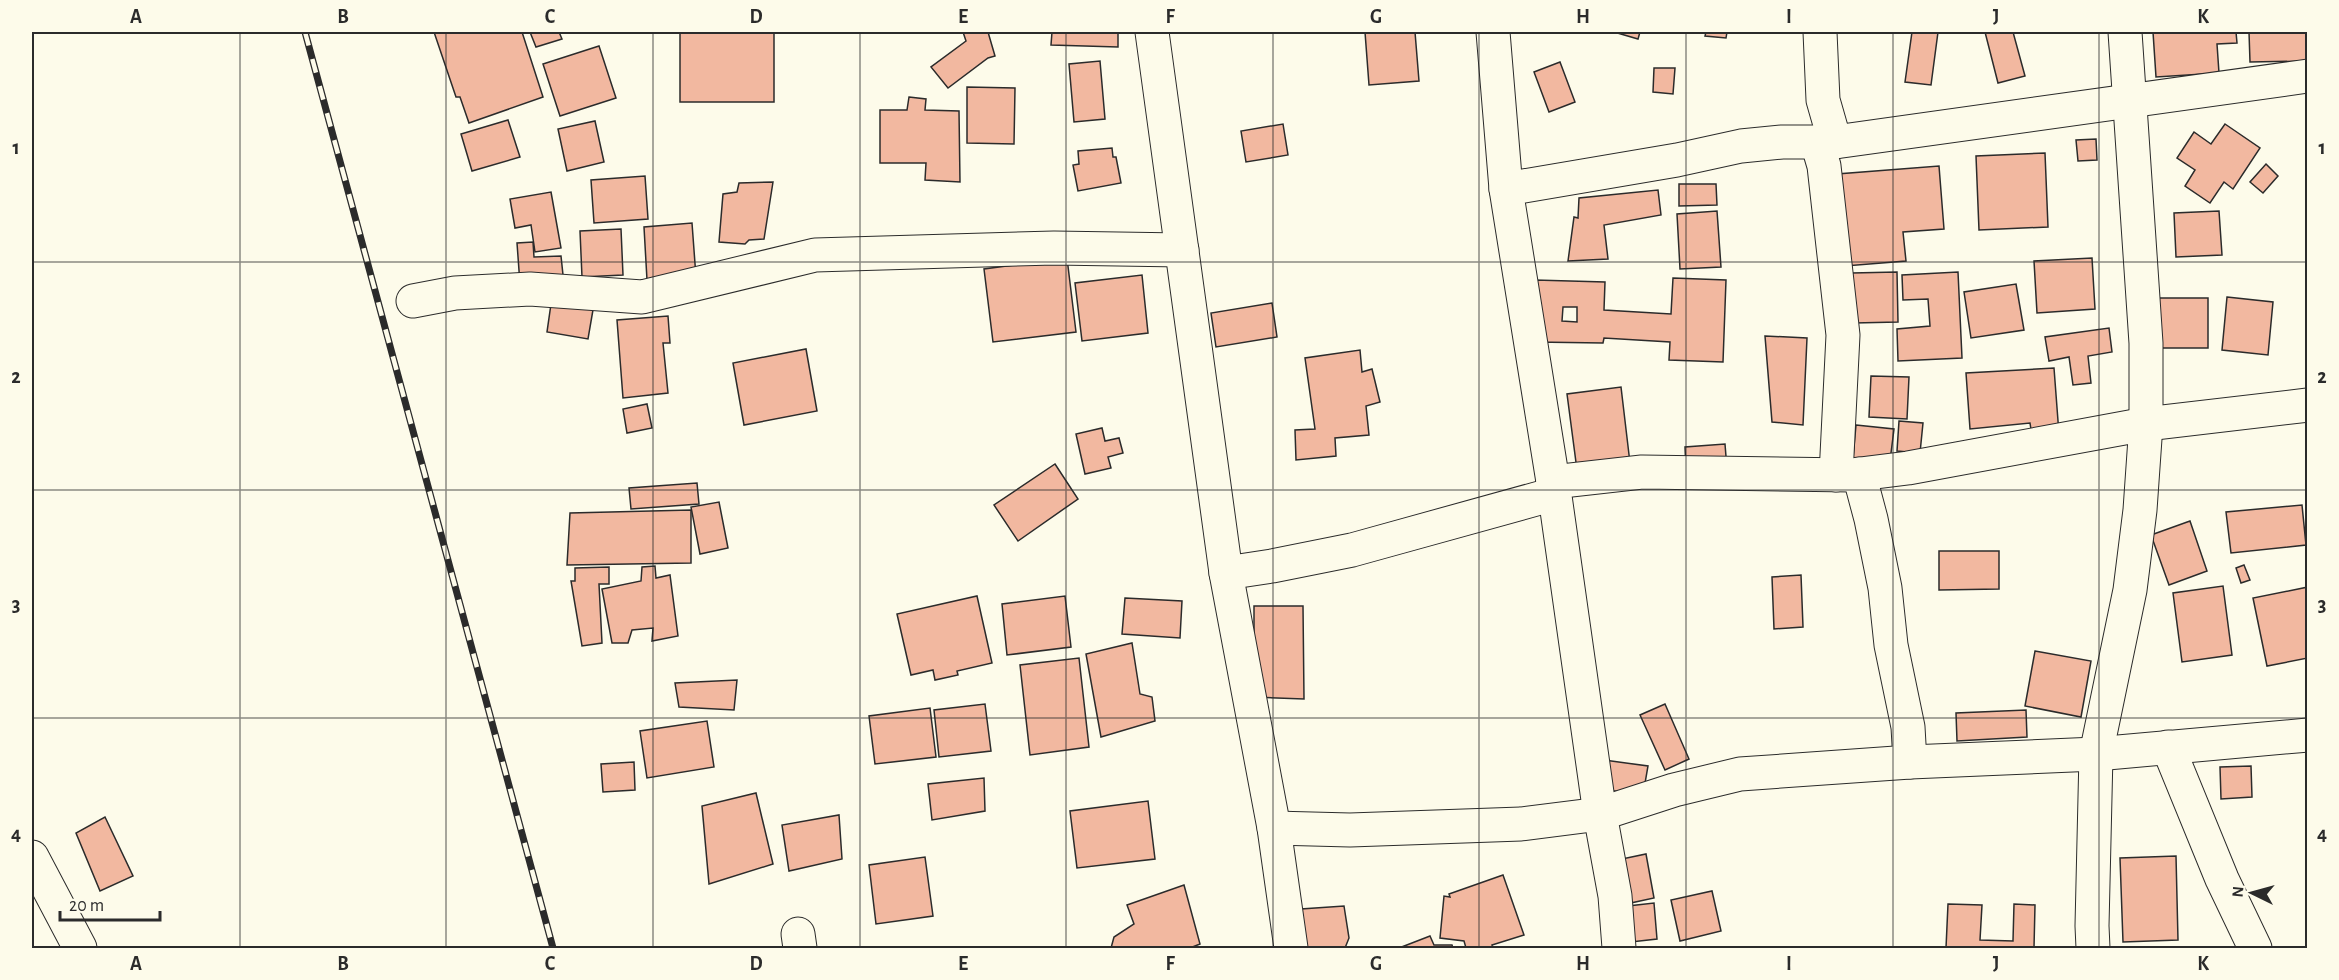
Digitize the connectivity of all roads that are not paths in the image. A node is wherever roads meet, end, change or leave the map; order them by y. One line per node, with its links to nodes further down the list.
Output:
1 (1152, 32): 9 (street)
2 (1493, 32): 8 (street)
3 (1820, 32): 7 (street)
4 (2125, 32): 6 (street)
5 (2307, 76): 6 (street)
6 (2129, 100): 7 (street); 12 (street)
7 (1826, 142): 8 (street); 13 (street)
8 (1506, 189): 14 (street)
9 (1182, 250): 10 (street); 15 (street)
10 (413, 301)
11 (2307, 405): 12 (street)
12 (2146, 424): 13 (street); 18 (street)
13 (1848, 475): 14 (street); 19 (street)
14 (1553, 488): 15 (street); 20 (street)
15 (1226, 573): 21 (street)
16 (2307, 735): 17 (street)
17 (2168, 747): 18 (street); 27 (street)
18 (2096, 754): 19 (street); 26 (street)
19 (1910, 762): 20 (street)
20 (1600, 814): 21 (street); 25 (street)
21 (1274, 828): 24 (street)
22 (32, 857): 23 (street)
23 (80, 948)
24 (1291, 948)
25 (1619, 948)
26 (2093, 948)
27 (2255, 948)

